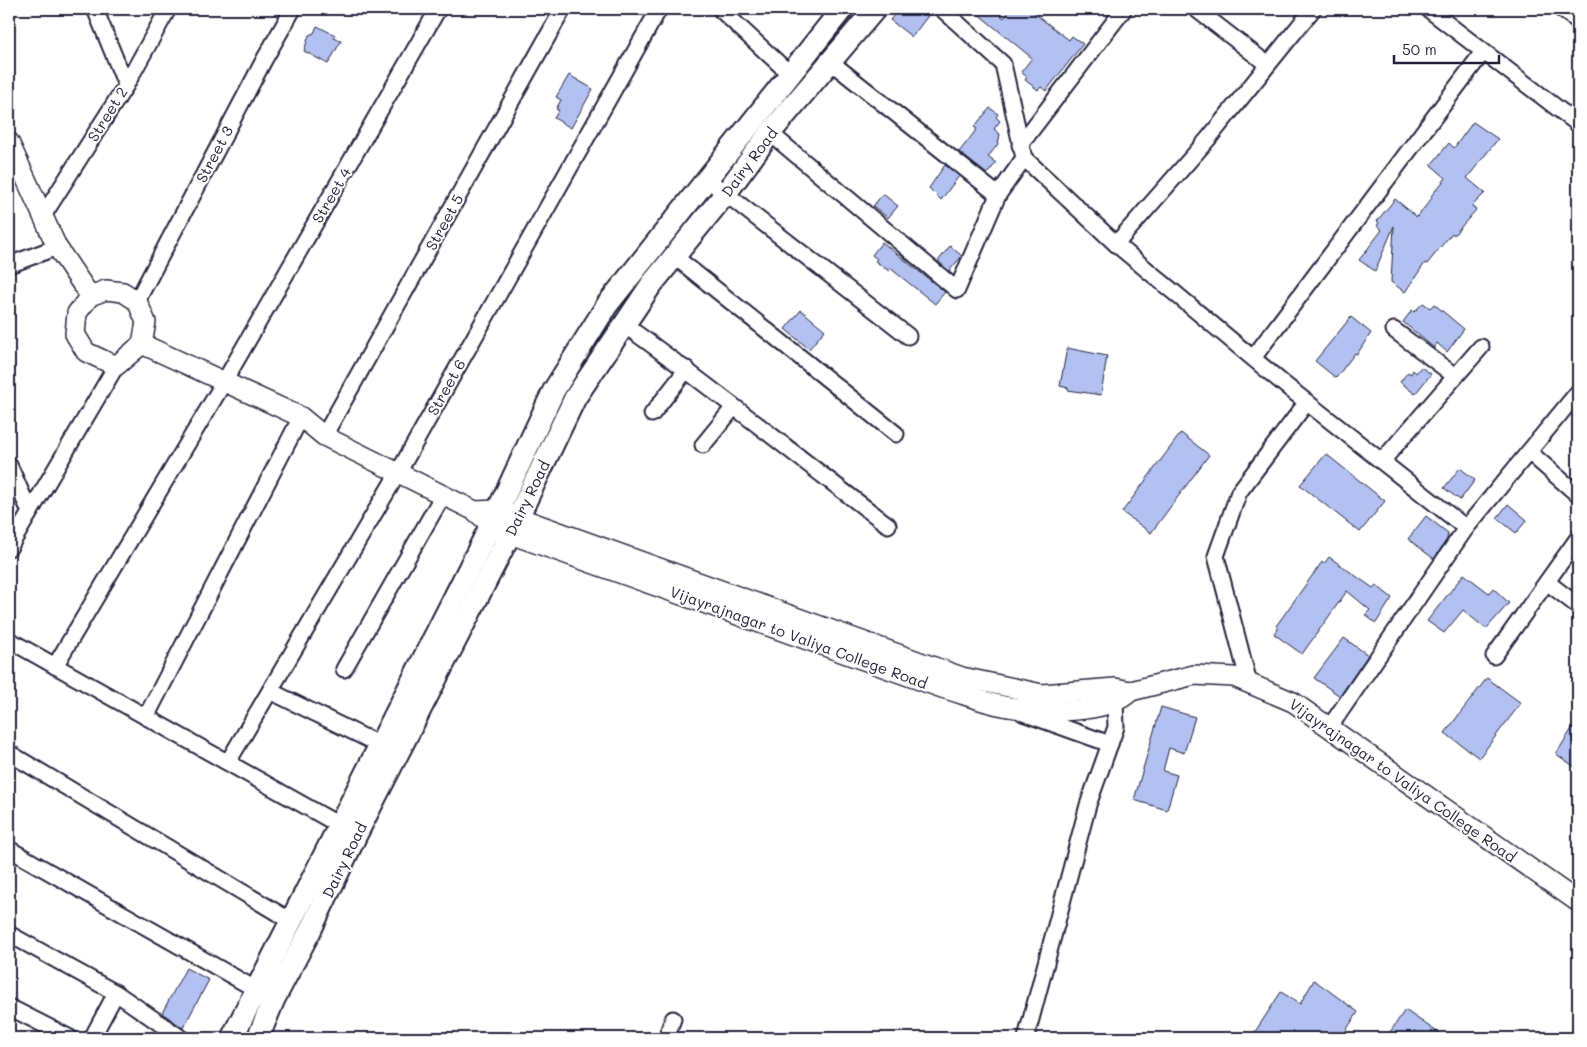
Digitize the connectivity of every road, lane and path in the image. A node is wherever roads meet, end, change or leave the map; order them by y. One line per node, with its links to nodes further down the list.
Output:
1 (95, 9): 21 (street)
2 (168, 9): 21 (street, Street 2)
3 (294, 9): 35 (street, Street 3)
4 (438, 9): 45 (street, Street 4)
5 (563, 9): 52 (street, Street 5)
6 (659, 9): 57 (street, Street 6)
7 (720, 9): 20 (street)
8 (842, 9): 20 (main road, Dairy Road)
9 (876, 9): 18 (main road, Dairy Road)
10 (942, 9): 25 (street)
11 (1124, 9): 25 (street)
12 (1196, 9): 19 (street)
13 (1313, 9): 19 (street)
14 (1428, 9): 17 (street)
15 (1561, 9): 16 (street)
16 (1578, 21)
17 (1483, 52): 22 (street); 41 (street)
18 (832, 63): 23 (main road, Dairy Road); 28 (street)
19 (1267, 64): 30 (street)
20 (790, 74): 26 (main road, Dairy Road)
21 (126, 84): 29 (street, Street 2)
22 (1578, 124)
23 (770, 133): 27 (main road, Dairy Road); 28 (street)
24 (11, 151): 29 (street)
25 (1022, 151): 28 (street); 30 (street)
26 (707, 179): 27 (street); 61 (main road, Dairy Road)
27 (726, 192): 32 (main road, Dairy Road); 38 (street)
28 (998, 195)
29 (43, 216): 31 (street)
30 (1116, 244): 41 (street)
31 (57, 248): 33 (street); 34 (street)
32 (674, 256): 36 (main road, Dairy Road); 51 (street)
33 (9, 265)
34 (90, 296): 35 (street); 42 (street)
35 (137, 301): 39 (street)
36 (623, 324): 43 (street); 63 (main road, Dairy Road)
37 (1394, 330): 44 (street)
38 (908, 336)
39 (142, 344): 42 (street); 45 (street, Vijayrajnagar to Valiya College Road)
40 (1481, 347): 44 (street)
41 (1253, 358): 47 (street)
42 (116, 366): 60 (street)
43 (687, 369): 48 (street); 49 (street)
44 (1455, 376): 55 (street)
45 (224, 382): 50 (street, Vijayrajnagar to Valiya College Road); 71 (street, Street 4)
46 (1578, 392): 54 (street)
47 (1307, 402): 55 (street); 73 (street)
48 (734, 407): 53 (street); 62 (street)
49 (652, 414)
50 (301, 417): 52 (street, Vijayrajnagar to Valiya College Road); 78 (street)
51 (896, 434)
52 (324, 436): 57 (street, Vijayrajnagar to Valiya College Road)
53 (703, 445)
54 (1529, 452): 58 (street); 64 (street)
55 (1382, 461): 64 (street)
56 (9, 465): 60 (street)
57 (398, 473): 59 (street, Vijayrajnagar to Valiya College Road); 74 (street, Street 6)
58 (1577, 493)
59 (443, 495): 61 (street, Vijayrajnagar to Valiya College Road); 72 (street)
60 (30, 512): 66 (street)
61 (488, 515): 63 (street, Vijayrajnagar to Valiya College Road); 81 (main road, Dairy Road)
62 (888, 525)
63 (514, 526): 75 (street, Vijayrajnagar to Valiya College Road); 77 (street, Vijayrajnagar to Valiya College Road); 84 (main road, Dairy Road)
64 (1466, 528): 79 (street)
65 (1578, 538): 67 (street)
66 (9, 548)
67 (1547, 582): 68 (street); 70 (street)
68 (1578, 606)
69 (9, 640): 71 (street)
70 (1494, 656)
71 (55, 666): 78 (street)
72 (344, 669)
73 (1248, 684): 75 (street, Vijayrajnagar to Valiya College Road); 79 (street, Vijayrajnagar to Valiya College Road)
74 (270, 691): 81 (street); 83 (street, Street 6)
75 (1131, 691): 76 (street, Vijayrajnagar to Valiya College Road)
76 (1114, 702): 77 (street, Vijayrajnagar to Valiya College Road); 80 (street)
77 (1007, 707): 80 (street)
78 (146, 717): 83 (street)
79 (1329, 728): 86 (street, Vijayrajnagar to Valiya College Road)
80 (1110, 744): 99 (street)
81 (380, 745): 84 (main road, Dairy Road)
82 (9, 753): 87 (street)
83 (228, 762): 84 (street)
84 (348, 829): 87 (main road, Dairy Road); 90 (main road, Dairy Road)
85 (9, 849): 90 (street)
86 (1578, 902)
87 (292, 921): 90 (main road, Dairy Road)
88 (9, 934): 89 (street)
89 (116, 992): 94 (street); 95 (street)
90 (265, 994): 96 (main road, Dairy Road); 97 (main road, Dairy Road)
91 (9, 1007): 93 (street)
92 (673, 1019): 98 (street)
93 (70, 1038)
94 (92, 1038)
95 (181, 1038)
96 (232, 1038)
97 (258, 1038)
98 (666, 1038)
99 (1026, 1038)

